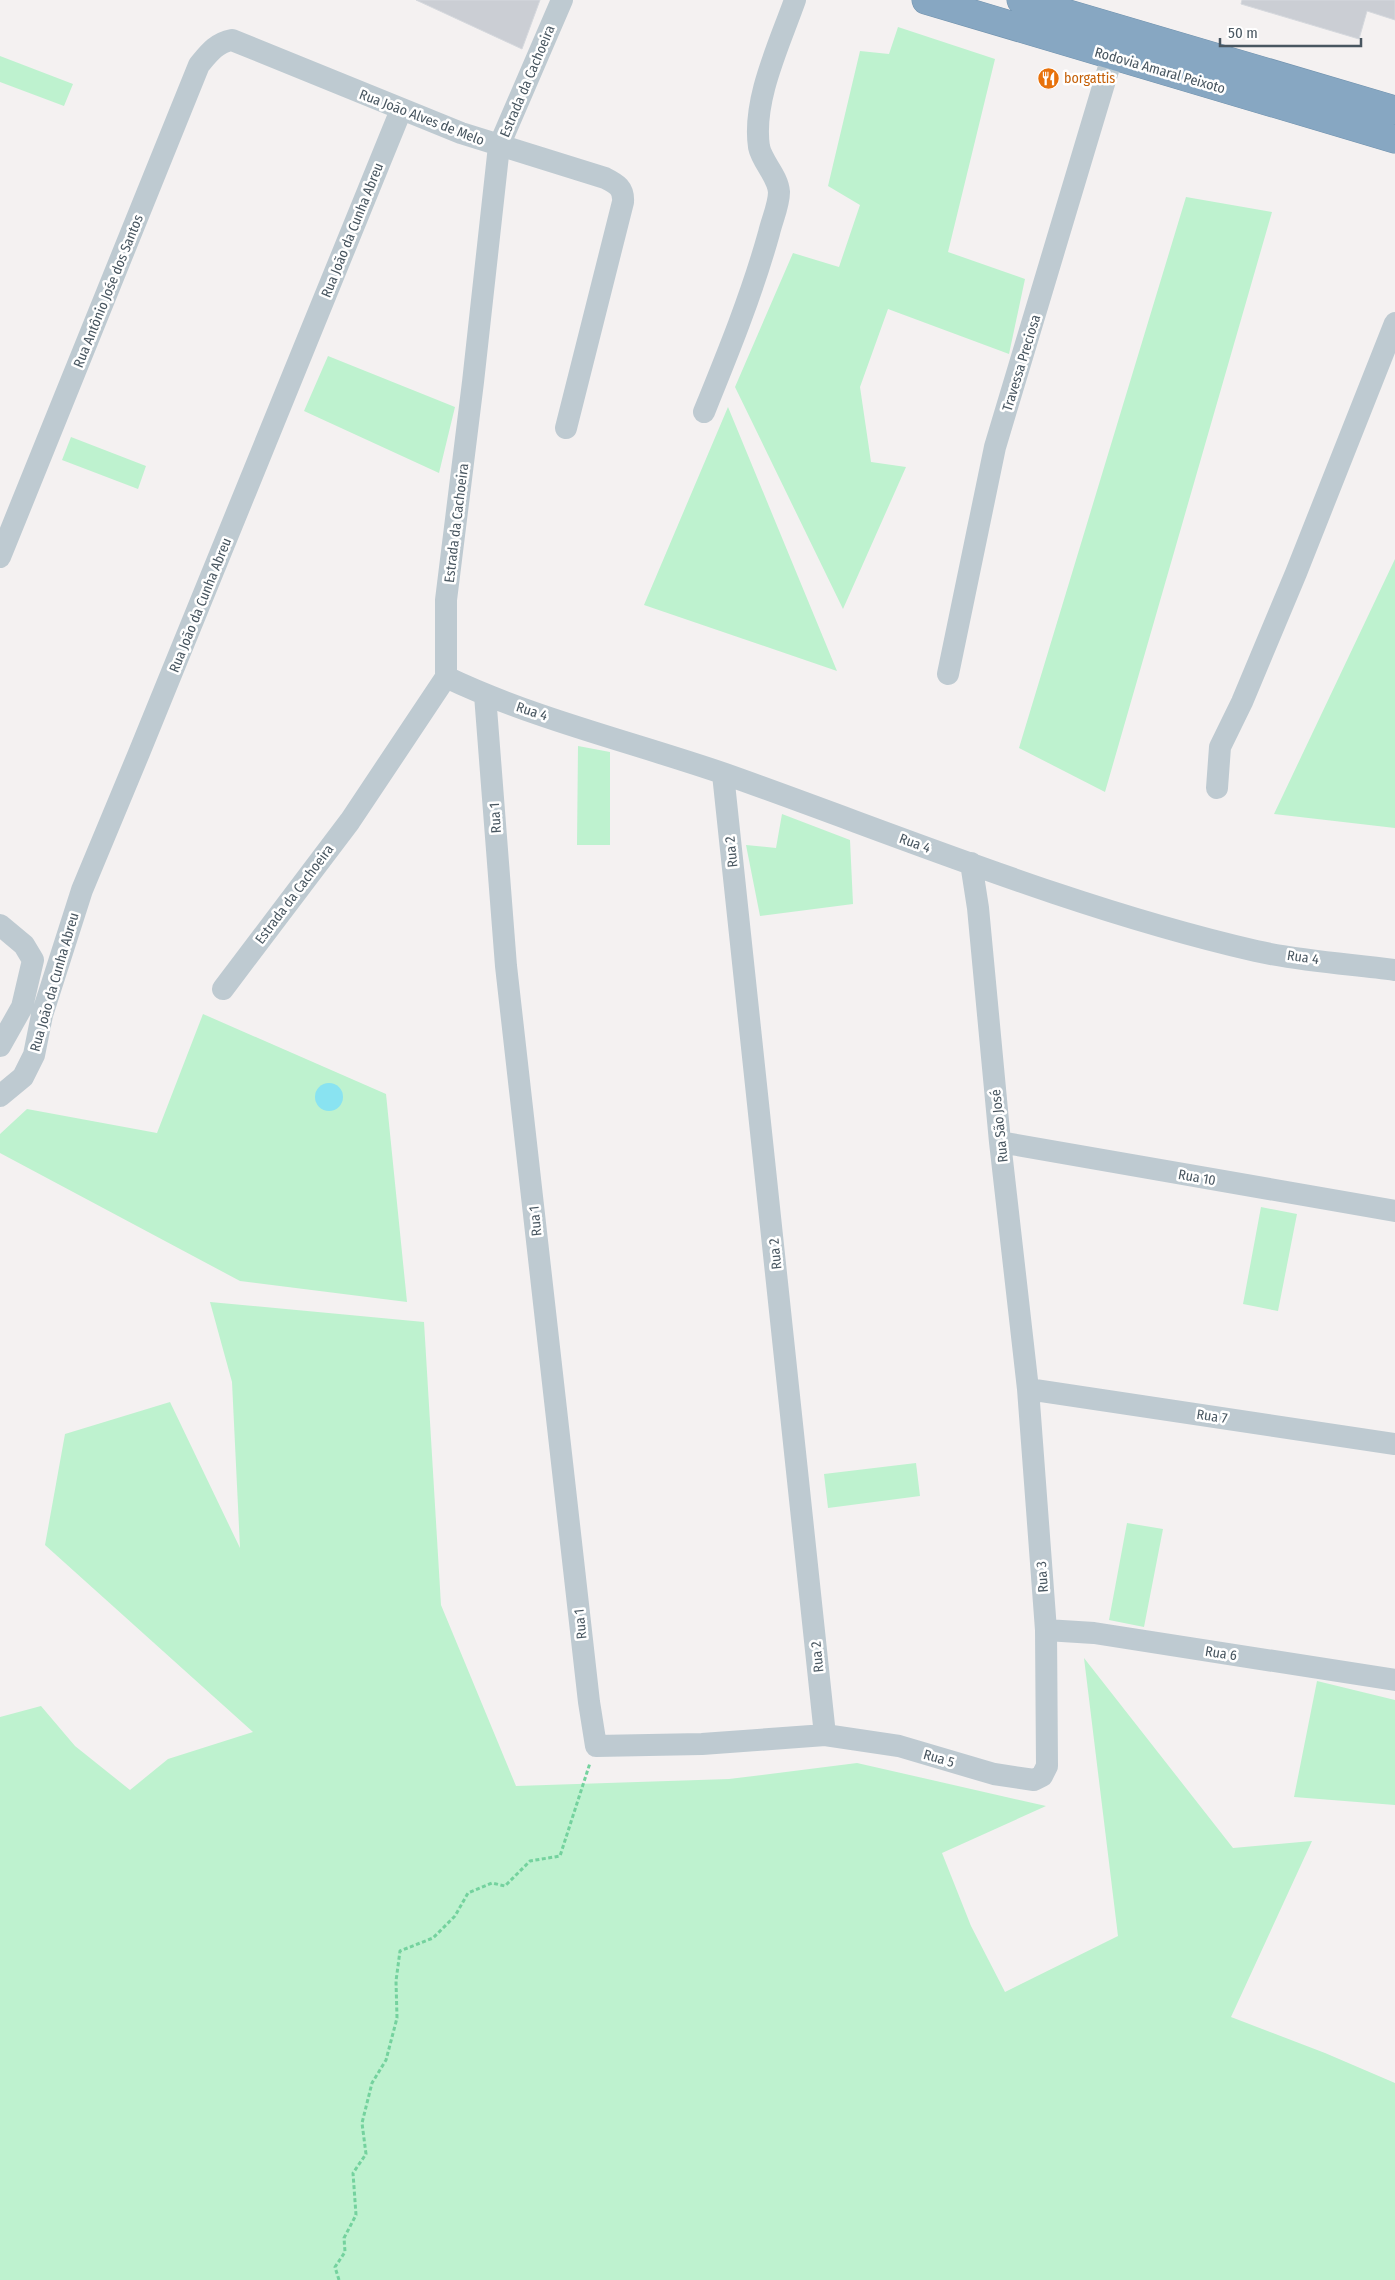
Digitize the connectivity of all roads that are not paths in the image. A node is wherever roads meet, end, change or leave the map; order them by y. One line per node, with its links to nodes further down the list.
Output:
1 (562, 0): 10 (street, Estrada da Cachoeira)
2 (796, 0): 12 (street)
3 (926, 0): 6 (highway, Rodovia Amaral Peixoto)
4 (1021, 0): 8 (highway, Rodovia Amaral Peixoto)
5 (232, 40): 7 (street, Rua João Alves de Melo); 14 (street, Rua Antônio Jośe dos Santos)
6 (1112, 57): 9 (highway, Rodovia Amaral Peixoto); 15 (street, Travessa Preciosa)
7 (401, 110): 10 (street, Rua João Alves de Melo); 24 (street, Rua João da Cunha Abreu)
8 (1395, 110)
9 (1395, 139)
10 (499, 146): 13 (street, Rua João Alves de Melo); 16 (street, Estrada da Cachoeira)
11 (1395, 323): 19 (street)
12 (704, 412)
13 (566, 428)
14 (0, 556)
15 (948, 674)
16 (446, 677): 17 (street, Rua 4); 23 (street, Estrada da Cachoeira)
17 (485, 696): 18 (street, Rua 4); 33 (street, Rua 1)
18 (723, 774): 20 (street, Rua 4); 33 (street, Rua 2)
19 (1217, 788)
20 (971, 864): 22 (street, Rua 4); 27 (street, Rua São José)
21 (0, 925): 24 (street)
22 (1395, 970)
23 (223, 988)
24 (32, 1011): 25 (street); 26 (street, Rua João da Cunha Abreu)
25 (0, 1046)
26 (0, 1096)
27 (1000, 1142): 28 (street, Rua 10); 29 (street, Rua São José)
28 (1395, 1211)
29 (1028, 1389): 30 (street, Rua 7); 31 (street, Rua 3)
30 (1395, 1444)
31 (1046, 1630): 32 (street, Rua 6); 34 (street, Rua 3)
32 (1395, 1680)
33 (825, 1736): 34 (street, Rua 5)
34 (1047, 1766)

